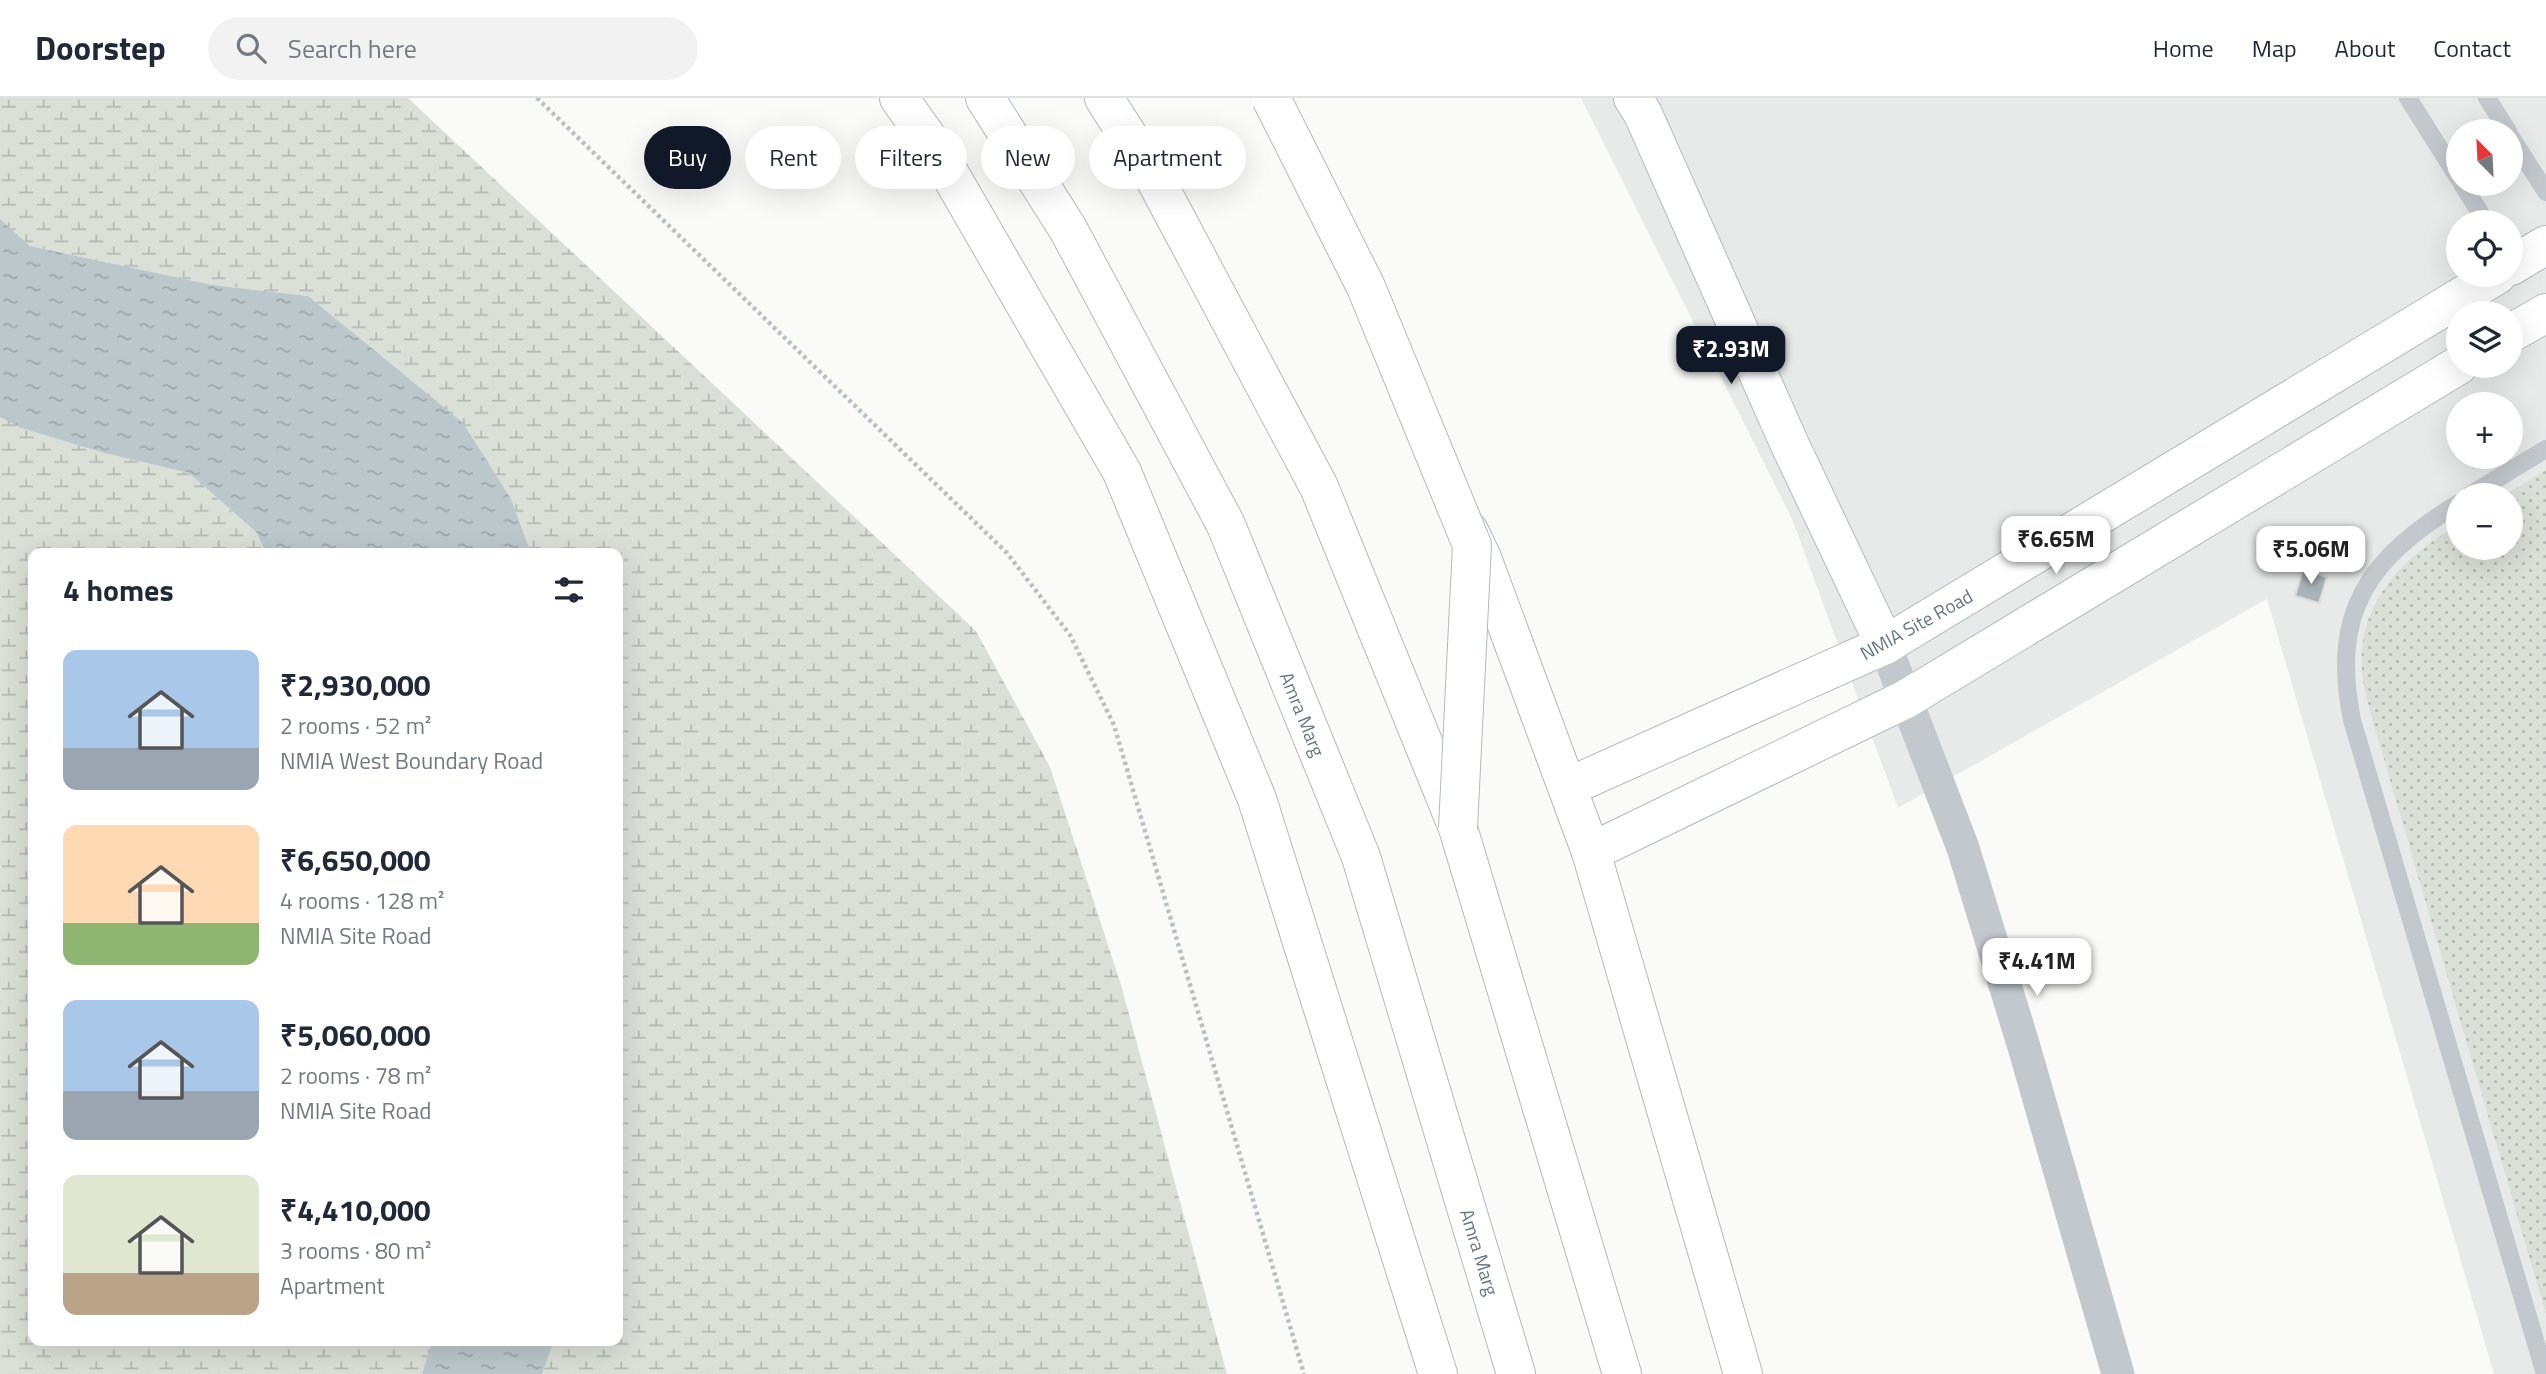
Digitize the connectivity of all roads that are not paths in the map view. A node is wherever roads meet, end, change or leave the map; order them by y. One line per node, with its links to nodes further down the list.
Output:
1 (899, 98): 26 (main road)
2 (985, 98): 27 (main road, Amra Marg)
3 (1104, 98): 24 (main road)
4 (1268, 98): 23 (main road); 24 (main road, bridge)
5 (1633, 98): 21 (main road)
6 (2408, 98): 10 (lane)
7 (2487, 98): 8 (lane)
8 (2500, 119)
9 (2524, 157): 11 (lane)
10 (2446, 159)
11 (2546, 192)
12 (2546, 245): 13 (main road, NMIA Site Road)
13 (2523, 258)
14 (2475, 287): 21 (main road, NMIA Site Road)
15 (2546, 313): 16 (main road)
16 (2523, 327)
17 (2446, 373): 22 (main road)
18 (2546, 449): 19 (lane)
19 (2490, 483)
20 (2446, 511): 31 (lane)
21 (1885, 645): 22 (street); 23 (main road, NMIA Site Road)
22 (1906, 699): 25 (main road); 30 (street)
23 (1568, 787): 25 (main road)
24 (1458, 828): 28 (main road)
25 (1591, 852): 29 (main road)
26 (1437, 1374)
27 (1516, 1374)
28 (1622, 1374)
29 (1743, 1374)
30 (2118, 1374)
31 (2546, 1374)

